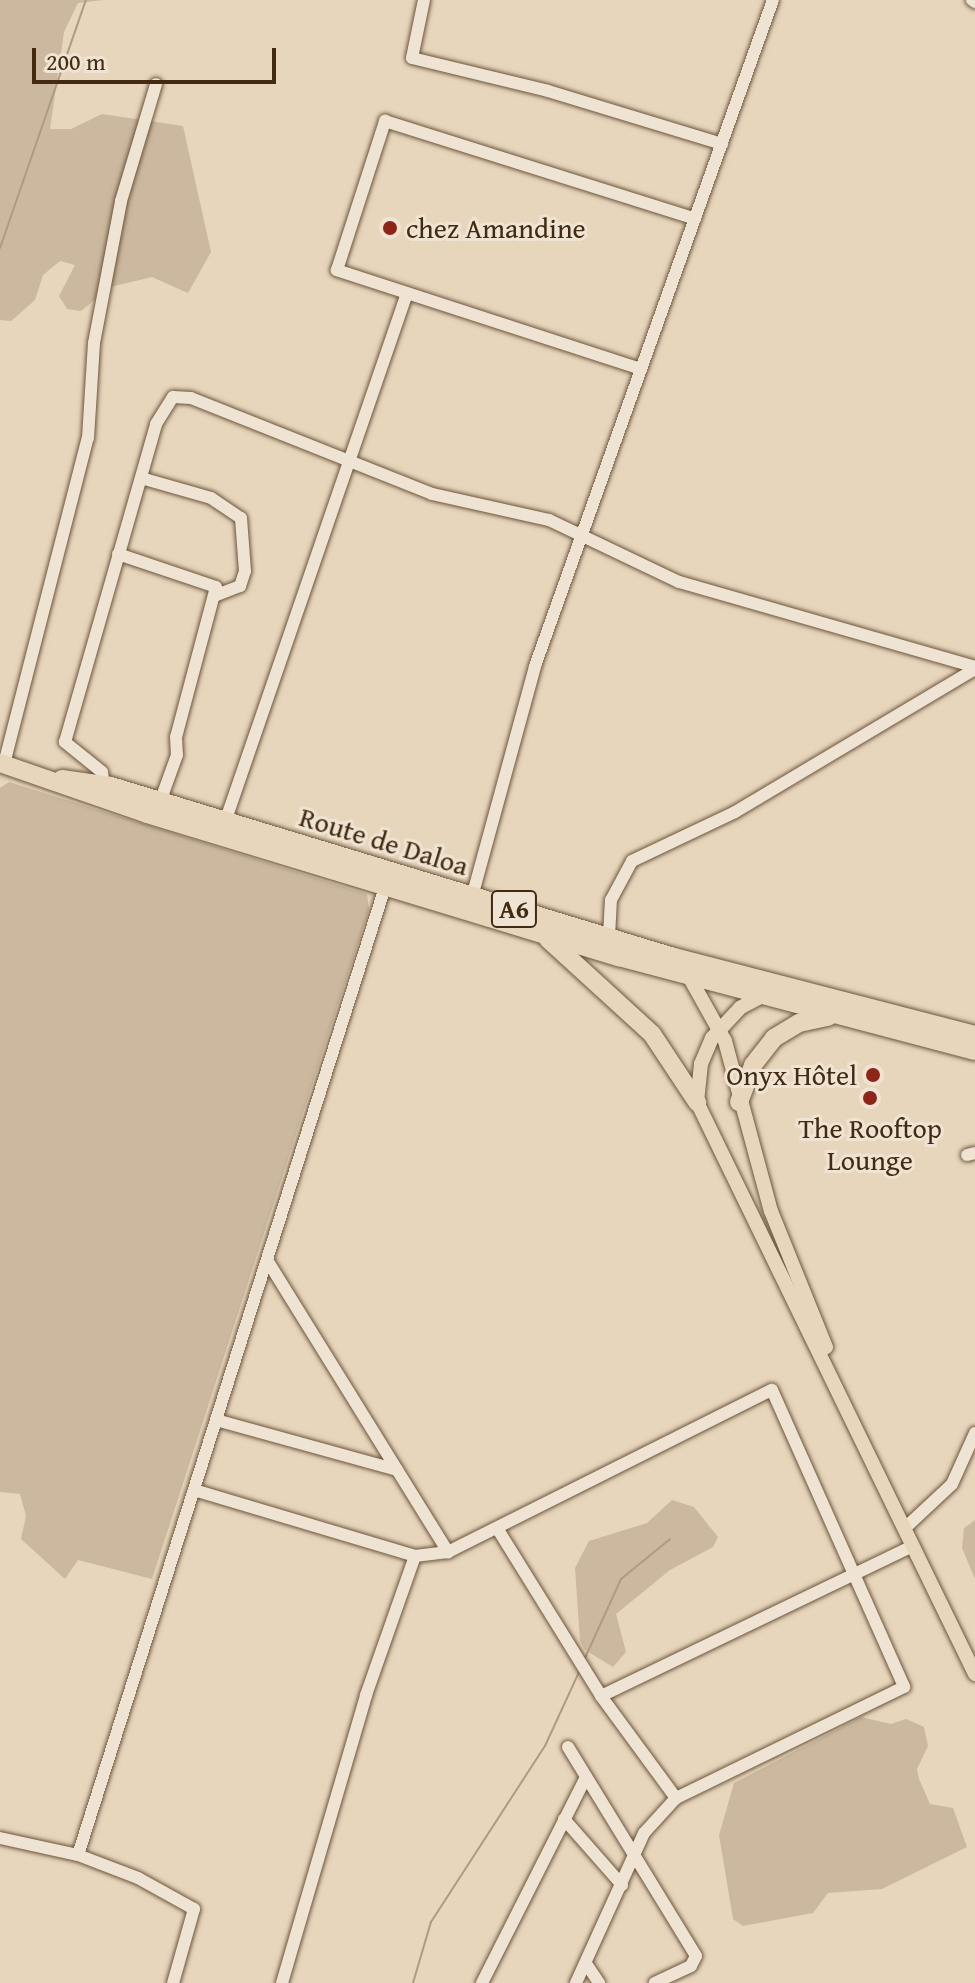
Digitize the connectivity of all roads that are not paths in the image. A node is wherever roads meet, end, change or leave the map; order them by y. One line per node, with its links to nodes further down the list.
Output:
1 (424, 0): 4 (street)
2 (773, 0): 4 (street)
3 (156, 84): 14 (street)
4 (722, 144): 5 (street)
5 (695, 219): 6 (street); 7 (street)
6 (407, 293): 7 (street); 8 (street)
7 (641, 369): 10 (street)
8 (347, 459): 9 (street); 10 (street); 18 (street)
9 (141, 478): 11 (street); 12 (street)
10 (583, 533): 13 (street); 20 (street)
11 (118, 554): 12 (street); 16 (street)
12 (216, 595): 17 (street)
13 (975, 668): 22 (street)
14 (2, 764): 15 (highway, A6)
15 (55, 780): 16 (highway, Route de Daloa / A6); 19 (highway, A6)
16 (104, 785): 17 (highway, Route de Daloa / A6)
17 (160, 802): 18 (highway, Route de Daloa / A6)
18 (225, 822): 20 (highway, Route de Daloa / A6)
19 (385, 887): 21 (highway, A6); 33 (street)
20 (472, 897): 22 (highway, Route de Daloa / A6)
21 (539, 932): 24 (highway, A6); 31 (highway)
22 (609, 937): 23 (highway, Route de Daloa / A6)
23 (674, 957): 24 (main road); 25 (highway, Route de Daloa / A6)
24 (690, 977): 26 (highway, A6); 28 (main road)
25 (791, 988): 26 (main road); 29 (highway, Route de Daloa / A6)
26 (760, 996): 27 (highway, A6); 28 (main road)
27 (842, 1017): 30 (highway, A6); 32 (highway)
28 (719, 1028): 31 (main road); 32 (main road)
29 (975, 1035)
30 (975, 1051)
31 (697, 1102): 36 (main road)
32 (739, 1102): 36 (main road)
33 (267, 1260): 34 (street); 37 (street)
34 (216, 1420): 37 (street); 38 (street)
35 (975, 1433): 40 (street)
36 (862, 1441): 40 (main road)
37 (397, 1470): 42 (street)
38 (194, 1490): 43 (street); 53 (street)
39 (497, 1528): 42 (street); 44 (street); 46 (street)
40 (905, 1528): 41 (main road)
41 (913, 1546): 44 (street); 45 (main road)
42 (448, 1552): 43 (street)
43 (415, 1556): 57 (street)
44 (856, 1572): 46 (street); 49 (street)
45 (975, 1674)
46 (601, 1696): 49 (street)
47 (568, 1747): 48 (street)
48 (586, 1777): 50 (street); 52 (street)
49 (676, 1798): 52 (street)
50 (564, 1819): 54 (street); 58 (street)
51 (0, 1838): 53 (street)
52 (633, 1854): 54 (street); 61 (street)
53 (78, 1855): 56 (street)
54 (622, 1885): 55 (street)
55 (587, 1965): 59 (street); 60 (street)
56 (173, 1983)
57 (282, 1983)
58 (482, 1983)
59 (576, 1983)
60 (599, 1983)
61 (655, 1983)

